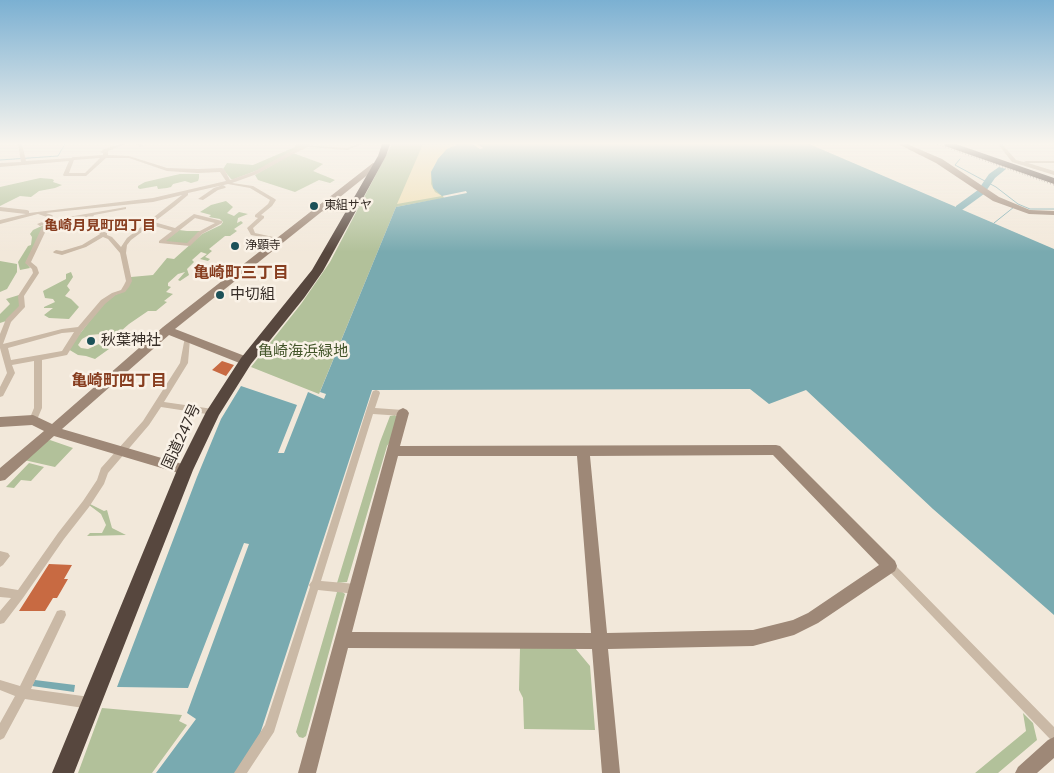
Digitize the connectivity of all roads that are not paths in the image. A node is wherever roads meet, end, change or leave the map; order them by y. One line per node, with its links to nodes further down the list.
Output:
1 (233, 180): 5 (street)
2 (357, 180): 12 (street)
3 (368, 180): 13 (highway, 国道247号)
4 (968, 180): 15 (street)
5 (227, 182): 6 (street); 7 (street); 25 (street)
6 (185, 192): 8 (street); 10 (street)
7 (201, 199)
8 (153, 200): 9 (street); 10 (street)
9 (138, 202): 14 (street); 16 (street)
10 (175, 203): 22 (street)
11 (0, 209): 14 (street)
12 (318, 210): 13 (street); 25 (street)
13 (351, 211): 33 (highway, 国道247号)
14 (34, 213): 17 (street); 20 (street)
15 (1054, 213)
16 (92, 214): 19 (street); 20 (street)
17 (0, 222)
18 (68, 222): 19 (street)
19 (83, 222): 24 (street)
20 (48, 223): 21 (street); 31 (street)
21 (40, 224)
22 (150, 224): 23 (street); 27 (street)
23 (176, 230): 23 (street)
24 (103, 235): 26 (street); 27 (street)
25 (280, 240): 29 (street)
26 (56, 252)
27 (123, 253): 28 (street)
28 (80, 329): 31 (street); 32 (street)
29 (167, 330): 30 (street); 43 (street)
30 (187, 339): 33 (street); 37 (street)
31 (1, 346): 34 (street)
32 (38, 358): 34 (street); 41 (street)
33 (246, 361): 39 (highway, 国道247号)
34 (9, 363): 35 (street)
35 (0, 394)
36 (376, 394): 38 (street)
37 (159, 404): 39 (street); 45 (street)
38 (370, 411): 40 (street); 52 (street)
39 (212, 412): 47 (highway, 国道247号)
40 (403, 413): 46 (street)
41 (33, 420): 42 (street); 43 (street)
42 (0, 422)
43 (54, 429): 45 (street); 48 (street)
44 (583, 450): 46 (street); 51 (street); 59 (street)
45 (121, 451): 47 (street); 55 (street)
46 (393, 451): 53 (street)
47 (185, 470): 62 (highway, 国道247号)
48 (0, 476)
49 (0, 555): 50 (street)
50 (0, 562)
51 (890, 566): 59 (street); 64 (street)
52 (314, 585): 53 (street); 67 (street)
53 (356, 589): 58 (street)
54 (0, 592): 55 (street)
55 (20, 596): 57 (street)
56 (61, 615): 61 (street)
57 (0, 618)
58 (342, 640): 59 (street); 68 (street)
59 (598, 641): 69 (street)
60 (0, 685): 61 (street)
61 (26, 688): 62 (street); 63 (street)
62 (90, 703): 66 (highway, 国道247号)
63 (0, 734)
64 (1054, 735)
65 (1054, 746): 70 (street)
66 (63, 773)
67 (240, 773)
68 (308, 773)
69 (611, 773)
70 (1024, 773)

